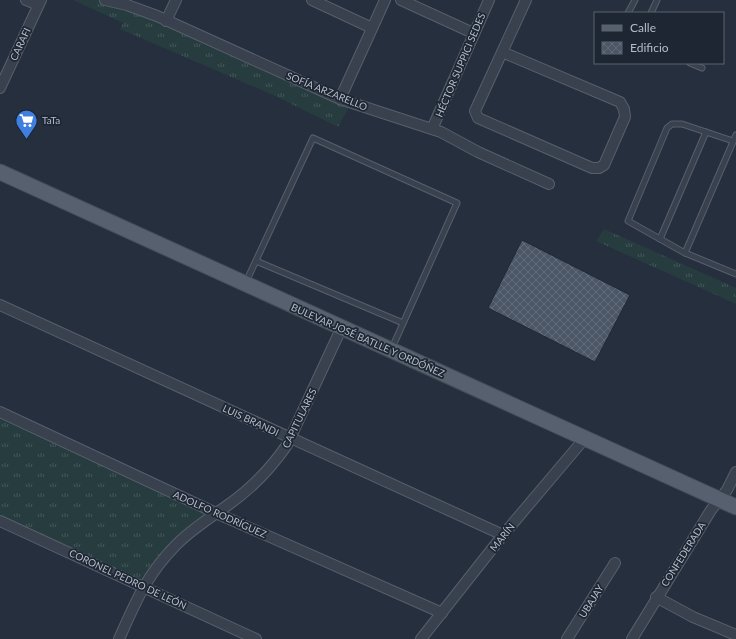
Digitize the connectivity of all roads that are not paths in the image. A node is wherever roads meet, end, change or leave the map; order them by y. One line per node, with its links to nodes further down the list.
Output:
1 (26, 0): 11 (street)
2 (105, 0): 14 (street, SOFÍA ARZARELLO)
3 (176, 0): 14 (street)
4 (312, 0): 15 (street)
5 (385, 0): 15 (street)
6 (401, 0): 16 (street)
7 (489, 0): 16 (street, HÉCTOR SUPPICI SEDES)
8 (526, 0): 17 (street)
9 (635, 0): 12 (lane)
10 (657, 0): 13 (lane)
11 (40, 3): 20 (street, CARAFI)
12 (629, 12)
13 (651, 12)
14 (166, 21): 21 (street, SOFÍA ARZARELLO)
15 (372, 28): 21 (street)
16 (473, 33): 22 (street, HÉCTOR SUPPICI SEDES)
17 (502, 52): 17 (street)
18 (692, 64): 19 (lane)
19 (702, 68)
20 (0, 88)
21 (340, 99): 22 (street, SOFÍA ARZARELLO)
22 (432, 129): 27 (street, SOFÍA ARZARELLO)
23 (706, 132): 25 (lane); 28 (lane); 28 (lane)
24 (736, 135): 25 (lane)
25 (733, 140): 29 (lane)
26 (0, 172): 32 (main road, BULEVAR JOSÉ BATLLE Y ORDÓÑEZ)
27 (549, 184)
28 (660, 239): 29 (lane)
29 (685, 253): 31 (lane)
30 (256, 261): 32 (lane); 34 (lane); 34 (lane)
31 (736, 274)
32 (245, 284): 35 (main road, BULEVAR JOSÉ BATLLE Y ORDÓÑEZ)
33 (0, 305): 38 (street, LUIS BRANDI)
34 (403, 323): 36 (lane)
35 (341, 329): 36 (main road, BULEVAR JOSÉ BATLLE Y ORDÓÑEZ); 38 (street, CAPITULARES)
36 (391, 350): 39 (main road, BULEVAR JOSÉ BATLLE Y ORDÓÑEZ)
37 (0, 412): 43 (street, ADOLFO RODRÍGUEZ)
38 (290, 438): 43 (street, CAPITULARES); 45 (street, LUIS BRANDI)
39 (585, 438): 41 (main road, BULEVAR JOSÉ BATLLE Y ORDÓÑEZ); 45 (street, MARÍN)
40 (736, 472): 41 (street, CONFEDERADA)
41 (719, 500): 42 (main road, BULEVAR JOSÉ BATLLE Y ORDÓÑEZ); 48 (street, CONFEDERADA)
42 (736, 507)
43 (216, 513): 47 (street, CAPITULARES); 49 (street, ADOLFO RODRÍGUEZ)
44 (0, 521): 47 (street, CORONEL PEDRO DE LEÓN)
45 (503, 535): 49 (street, MARÍN)
46 (615, 563): 51 (street, UBAJAY)
47 (143, 586): 52 (street, CAPITULARES); 53 (street, CORONEL PEDRO DE LEÓN)
48 (656, 597): 50 (street); 55 (street, CONFEDERADA)
49 (442, 613): 54 (street, MARÍN)
50 (736, 635)
51 (569, 638)
52 (119, 639)
53 (256, 639)
54 (421, 639)
55 (632, 639)

